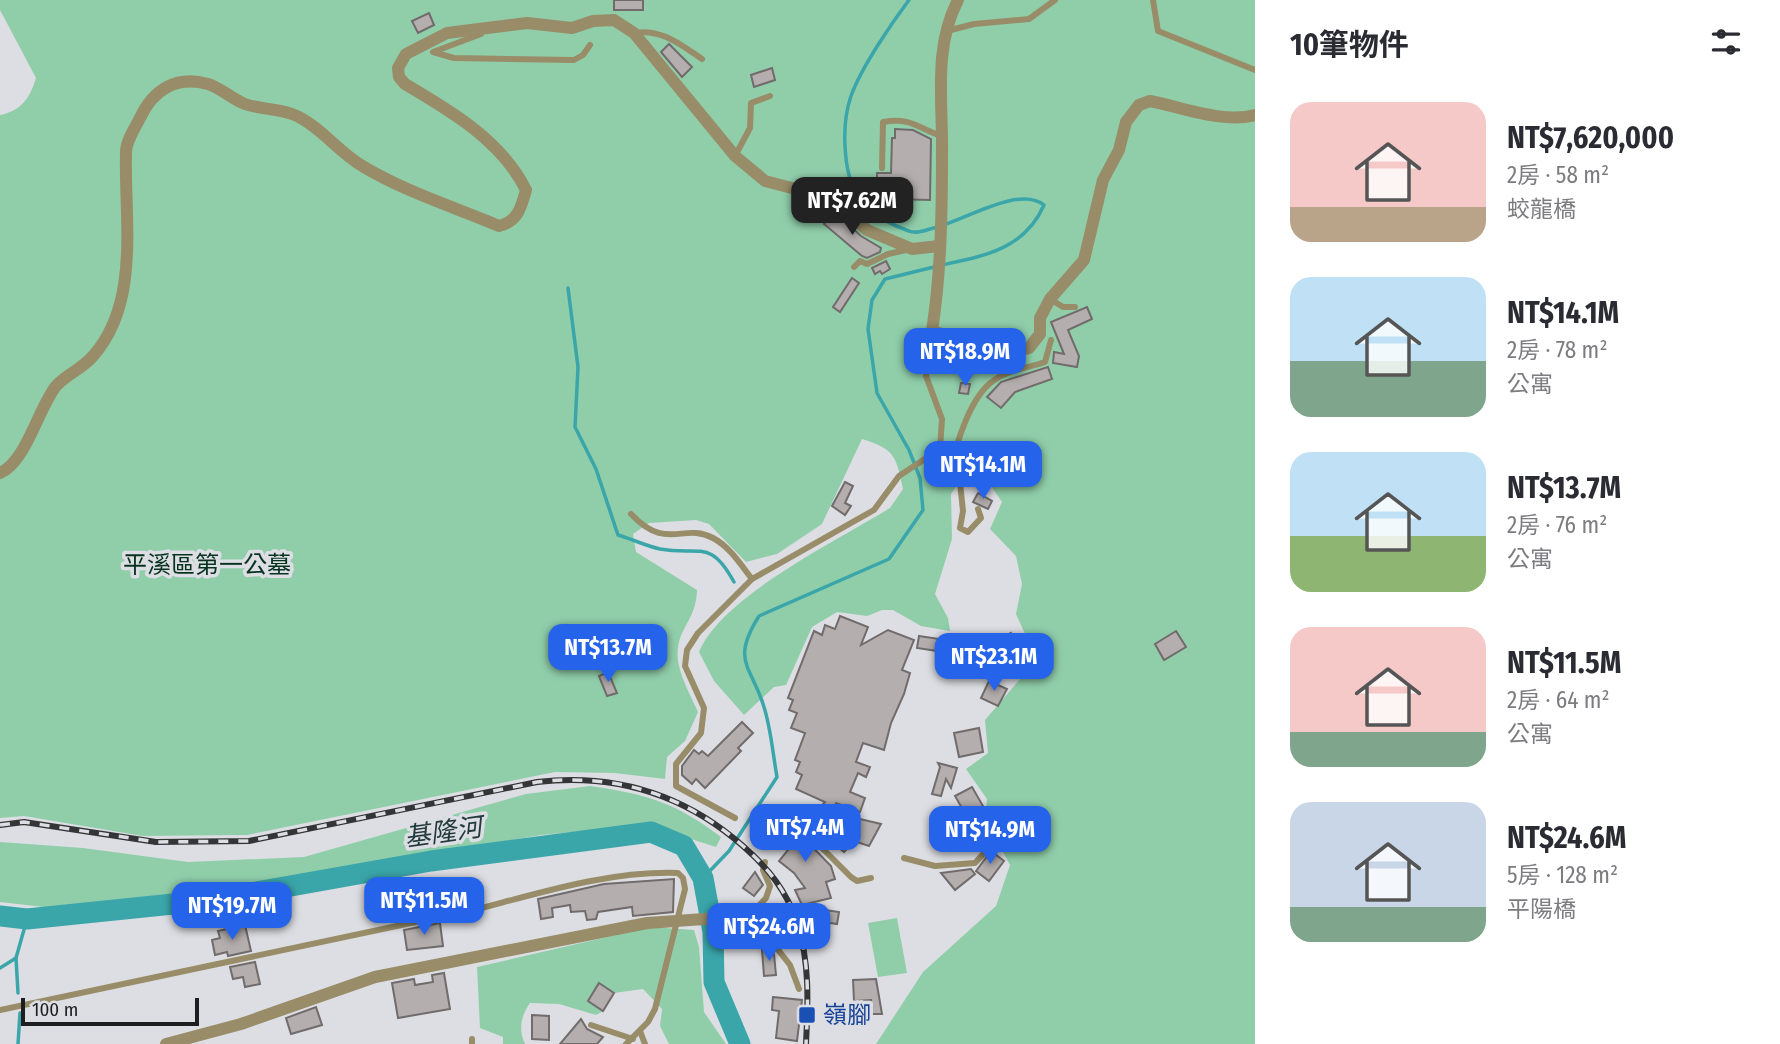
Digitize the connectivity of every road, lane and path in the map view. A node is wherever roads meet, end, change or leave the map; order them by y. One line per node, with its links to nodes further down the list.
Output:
1 (958, 0): 5 (street)
2 (1055, 0): 5 (lane)
3 (1153, 0): 9 (lane)
4 (505, 26): 6 (street); 7 (lane); 27 (street)
5 (947, 31): 12 (street)
6 (634, 33): 8 (lane); 13 (street)
7 (590, 45)
8 (702, 60)
9 (1255, 71)
10 (770, 96): 13 (lane)
11 (1255, 115): 18 (street)
12 (942, 136): 14 (lane); 15 (street)
13 (735, 156): 16 (street)
14 (883, 169)
15 (939, 246): 16 (street); 20 (street)
16 (912, 249): 17 (lane)
17 (854, 267)
18 (1049, 299): 19 (lane); 23 (street)
19 (1075, 307)
20 (933, 331): 21 (lane); 23 (street); 25 (lane)
21 (912, 336)
22 (1051, 340): 24 (lane)
23 (1025, 349): 24 (lane)
24 (1028, 368): 26 (lane)
25 (940, 449): 26 (lane); 30 (lane)
26 (951, 469): 28 (lane)
27 (0, 473)
28 (978, 509)
29 (631, 514): 30 (lane)
30 (752, 579): 31 (lane)
31 (735, 818)
32 (799, 825): 36 (lane)
33 (985, 852): 34 (lane)
34 (904, 858)
35 (765, 862): 37 (lane)
36 (871, 878)
37 (749, 916): 38 (street); 39 (lane)
38 (682, 918): 40 (lane); 42 (lane); 44 (street)
39 (799, 989)
40 (0, 1010)
41 (591, 1025): 43 (lane)
42 (640, 1031): 43 (lane); 46 (lane)
43 (633, 1039): 45 (lane)
44 (166, 1044)
45 (626, 1044)
46 (645, 1044)

